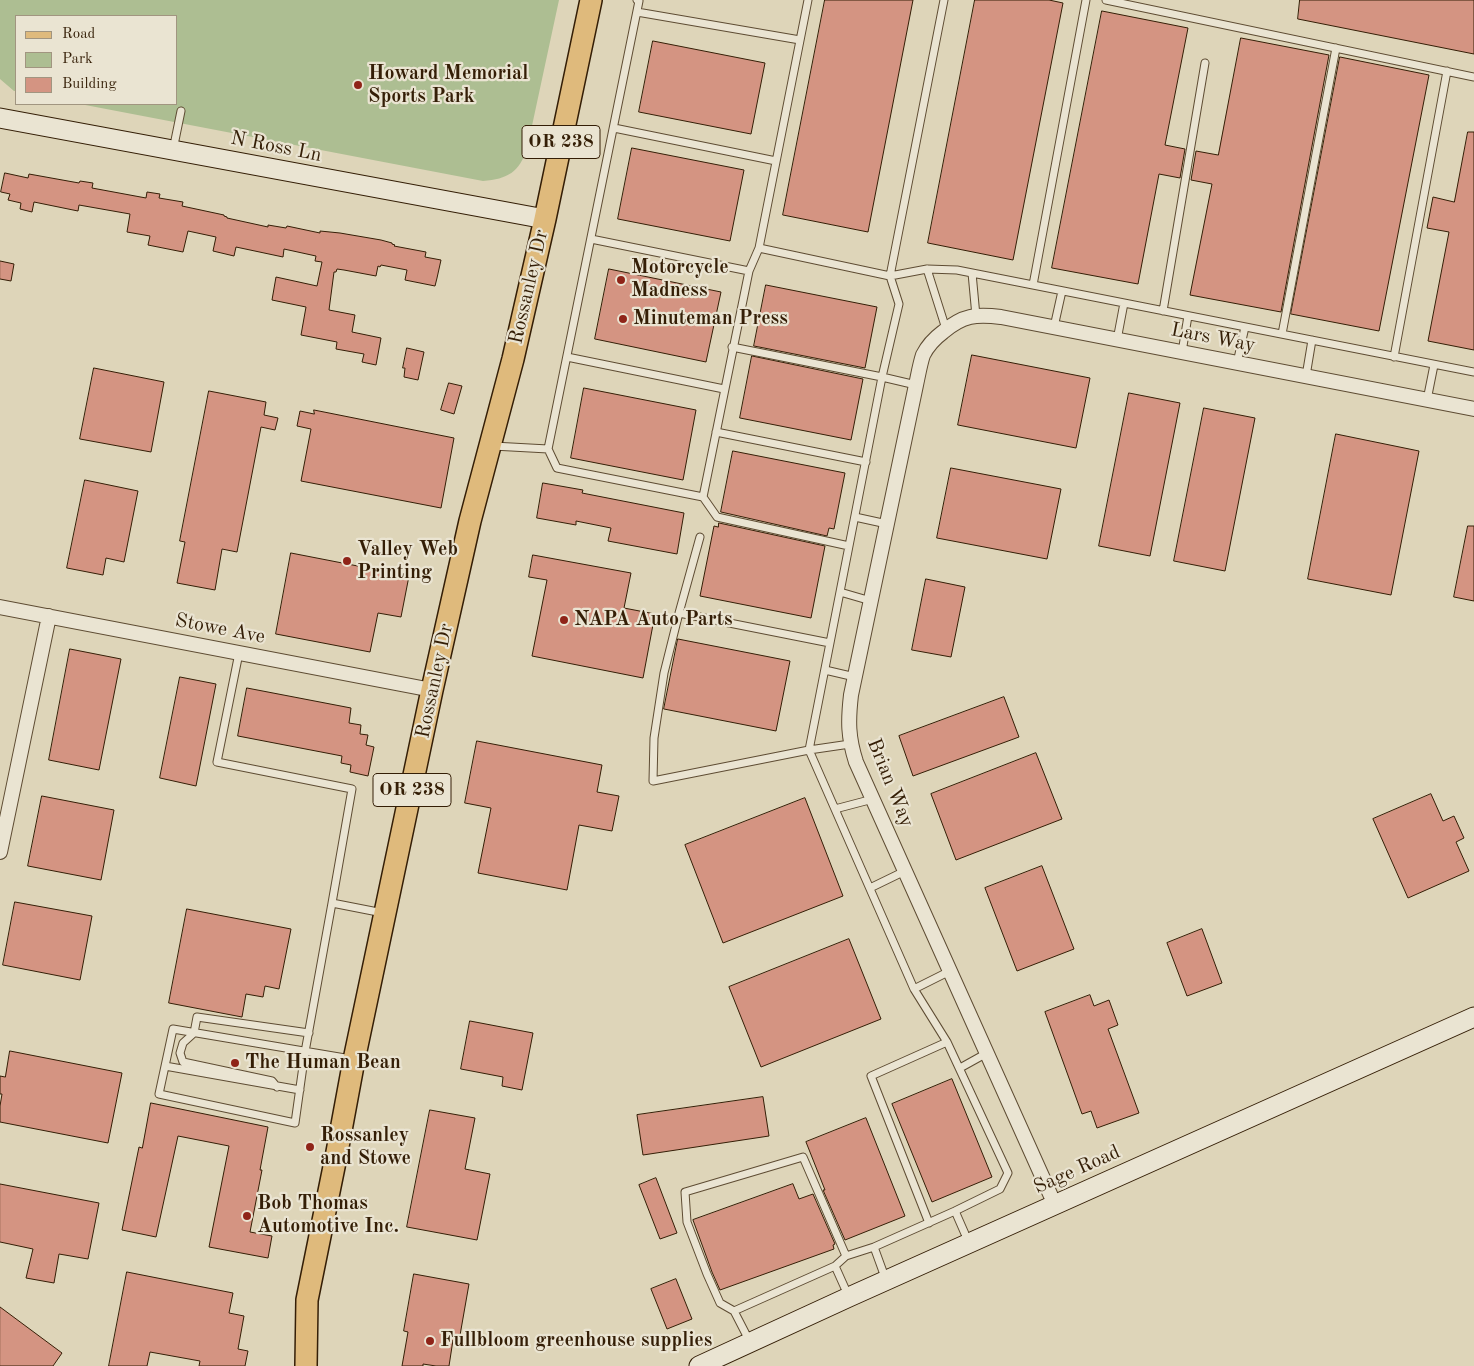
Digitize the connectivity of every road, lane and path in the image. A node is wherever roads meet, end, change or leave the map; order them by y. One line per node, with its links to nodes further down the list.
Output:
1 (591, 0): 18 (main road, Rossanley Dr / OR 238)
2 (638, 0): 7 (lane)
3 (808, 0): 8 (lane)
4 (944, 0): 24 (lane)
5 (1086, 0): 25 (lane)
6 (1106, 0): 9 (lane)
7 (637, 12): 8 (lane); 15 (lane)
8 (800, 40): 17 (lane)
9 (1336, 48): 11 (lane); 34 (lane)
10 (1206, 63): 28 (lane)
11 (1447, 71): 12 (lane); 40 (lane)
12 (1474, 77)
13 (182, 111): 16 (lane)
14 (0, 118): 16 (main road, N Ross Ln)
15 (614, 128): 17 (lane); 19 (lane)
16 (173, 150): 18 (main road, N Ross Ln)
17 (776, 161): 20 (lane)
18 (545, 219): 51 (main road, Rossanley Dr / OR 238)
19 (591, 239): 22 (lane); 39 (lane)
20 (759, 248): 22 (lane); 24 (lane)
21 (927, 270): 23 (lane); 24 (lane); 33 (lane)
22 (748, 271): 37 (lane)
23 (972, 273): 25 (lane); 29 (lane)
24 (890, 276): 45 (lane)
25 (1033, 285): 26 (lane)
26 (1062, 291): 27 (lane); 31 (lane)
27 (1124, 303): 28 (lane); 35 (lane)
28 (1162, 311): 30 (lane)
29 (976, 316): 31 (street, Lars Way); 33 (street, Lars Way)
30 (1188, 316): 32 (lane); 38 (lane)
31 (1054, 327): 35 (street, Lars Way)
32 (1245, 327): 34 (lane); 41 (lane)
33 (946, 329): 46 (street, Brian Way)
34 (1282, 334): 36 (lane)
35 (1117, 340): 38 (street, Lars Way)
36 (1312, 340): 40 (lane); 44 (lane)
37 (732, 347): 45 (lane); 47 (lane)
38 (1182, 352): 41 (street, Lars Way)
39 (567, 357): 47 (lane); 52 (lane)
40 (1394, 357): 42 (lane)
41 (1237, 363): 44 (street, Lars Way)
42 (1434, 365): 43 (lane); 48 (lane)
43 (1474, 372)
44 (1306, 376): 48 (street, Lars Way)
45 (882, 377): 46 (lane); 53 (lane)
46 (916, 385): 56 (street, Brian Way)
47 (724, 389): 50 (lane)
48 (1427, 400): 49 (street, Lars Way)
49 (1474, 409)
50 (716, 432): 53 (lane); 54 (lane)
51 (490, 446): 52 (lane); 68 (main road, Rossanley Dr / OR 238)
52 (548, 450): 54 (lane)
53 (866, 462): 55 (lane)
54 (703, 497): 58 (lane)
55 (855, 517): 56 (lane); 58 (lane)
56 (887, 524): 60 (street, Brian Way)
57 (700, 537): 62 (lane)
58 (849, 546): 59 (lane)
59 (840, 592): 60 (lane); 64 (lane)
60 (871, 601): 67 (street, Brian Way)
61 (0, 607): 63 (street, Stowe Ave)
62 (679, 613): 64 (lane); 70 (lane)
63 (49, 616): 65 (street, Stowe Ave); 73 (street)
64 (830, 643): 66 (lane)
65 (239, 653): 68 (street, Stowe Ave); 76 (lane)
66 (825, 670): 67 (lane); 70 (lane)
67 (855, 677): 69 (street, Brian Way)
68 (432, 690): 77 (main road, Rossanley Dr / OR 238)
69 (850, 744): 70 (lane); 71 (street, Brian Way)
70 (809, 750): 72 (lane)
71 (873, 799): 72 (lane); 74 (street, Brian Way)
72 (835, 809): 75 (lane)
73 (0, 852)
74 (905, 871): 75 (lane); 78 (street, Brian Way)
75 (870, 888): 79 (lane)
76 (332, 903): 77 (lane); 82 (lane)
77 (386, 913): 86 (main road, Rossanley Dr / OR 238)
78 (950, 971): 79 (lane); 85 (street, Brian Way)
79 (914, 989): 83 (lane)
80 (1474, 1017): 91 (main road, Sage Road)
81 (194, 1033): 82 (lane); 84 (lane); 87 (lane); 89 (lane)
82 (309, 1033): 84 (lane)
83 (947, 1042): 88 (lane); 93 (lane)
84 (305, 1052): 86 (lane); 90 (lane)
85 (987, 1053): 88 (lane); 91 (street, Brian Way)
86 (354, 1060): 102 (main road, Rossanley Dr / OR 238)
87 (165, 1066): 89 (lane); 90 (lane)
88 (960, 1068): 92 (lane)
89 (276, 1087): 90 (lane)
90 (300, 1090)
91 (1055, 1205): 94 (main road, Sage Road)
92 (955, 1212): 93 (lane); 94 (lane)
93 (929, 1223): 95 (lane)
94 (969, 1244): 98 (main road, Sage Road)
95 (874, 1247): 96 (lane); 98 (lane)
96 (846, 1256): 97 (lane); 100 (lane)
97 (835, 1266): 99 (lane); 100 (lane)
98 (887, 1281): 99 (main road, Sage Road)
99 (849, 1297): 101 (main road, Sage Road)
100 (734, 1311): 101 (lane)
101 (751, 1343): 103 (main road, Sage Road)
102 (306, 1366)
103 (699, 1366)

